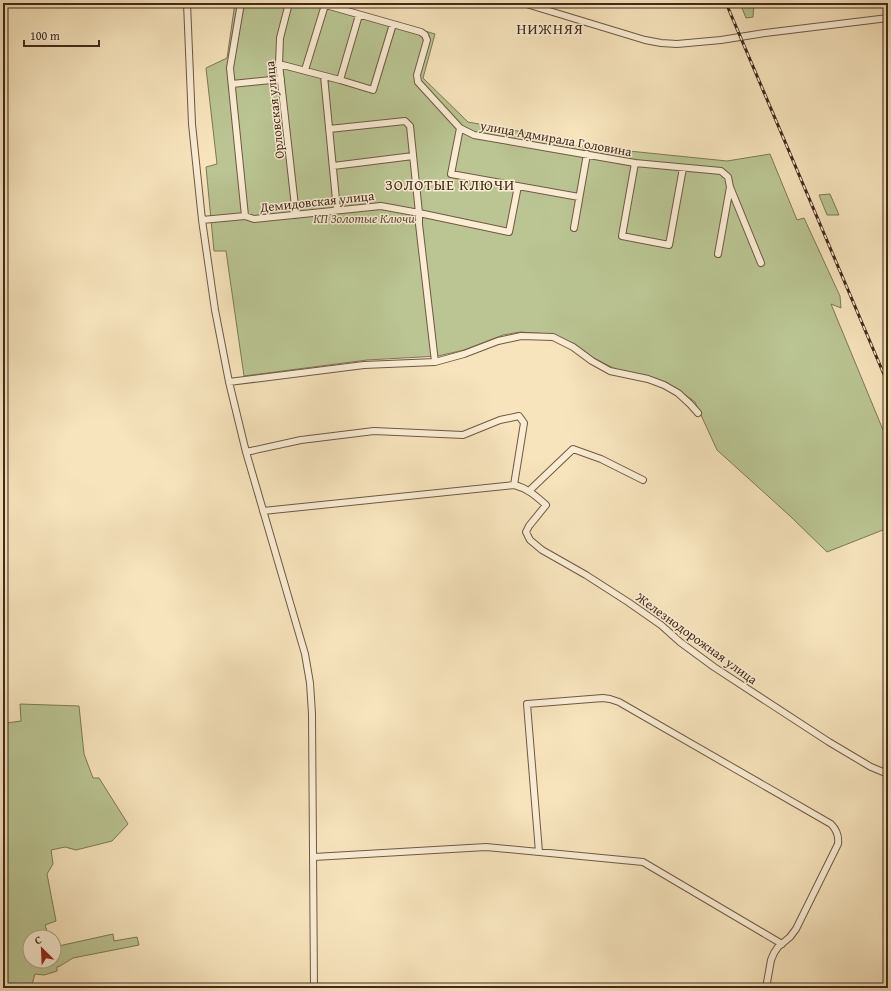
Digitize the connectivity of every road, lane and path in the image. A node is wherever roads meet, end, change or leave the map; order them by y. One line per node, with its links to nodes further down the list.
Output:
1 (187, 3): 29 (street)
2 (241, 3): 14 (street)
3 (289, 3): 9 (street, Орловская улица)
4 (523, 3): 7 (street)
5 (322, 4): 6 (street, улица Адмирала Головина); 10 (street)
6 (359, 14): 8 (street, улица Адмирала Головина); 13 (street)
7 (888, 18)
8 (392, 24): 13 (street); 15 (street, улица Адмирала Головина)
9 (279, 64): 10 (street); 12 (street, Орловская улица)
10 (305, 70): 11 (street)
11 (324, 76): 13 (street); 16 (street)
12 (281, 79): 14 (street); 27 (street, Орловская улица)
13 (340, 80)
14 (232, 84): 28 (street)
15 (460, 128): 17 (street, улица Адмирала Головина); 22 (street)
16 (329, 129): 18 (street); 20 (street)
17 (587, 154): 19 (street, улица Адмирала Головина); 24 (street)
18 (413, 156): 20 (street); 26 (street)
19 (635, 163): 21 (street, улица Адмирала Головина); 21 (street)
20 (333, 166): 25 (street)
21 (683, 168): 23 (street, улица Адмирала Головина)
22 (518, 186): 24 (street); 26 (street, Демидовская улица)
23 (730, 187): 31 (street); 32 (street, улица Адмирала Головина)
24 (579, 197): 30 (street)
25 (337, 210): 26 (street, Демидовская улица); 27 (street, Демидовская улица)
26 (419, 213): 33 (street)
27 (296, 215): 28 (street, Демидовская улица)
28 (245, 216): 29 (street, Демидовская улица)
29 (202, 220): 34 (street)
30 (574, 228)
31 (718, 254)
32 (761, 263)
33 (435, 362): 34 (street); 35 (street)
34 (229, 382): 36 (street)
35 (698, 413)
36 (246, 452): 38 (street); 40 (street)
37 (643, 480): 39 (street)
38 (514, 485): 39 (street); 40 (street)
39 (529, 491): 41 (street, Железнодорожная улица)
40 (263, 511): 43 (street)
41 (888, 774)
42 (539, 852): 43 (street); 44 (street); 44 (street)
43 (314, 856): 45 (street)
44 (782, 944): 46 (street)
45 (314, 988)
46 (766, 988)

